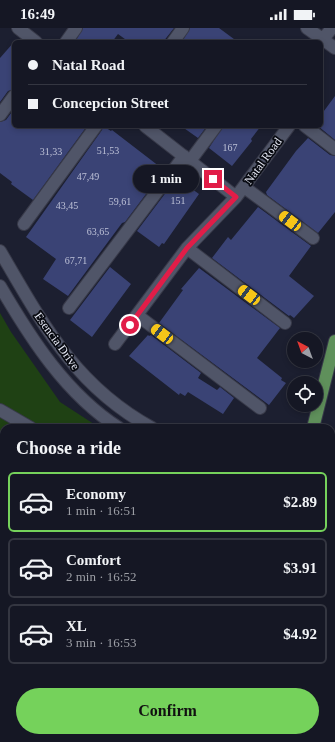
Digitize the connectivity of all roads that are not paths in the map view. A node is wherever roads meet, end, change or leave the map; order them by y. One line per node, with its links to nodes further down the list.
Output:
1 (18, 28): 7 (street)
2 (76, 28): 8 (street)
3 (183, 28): 9 (street)
4 (307, 28): 6 (street)
5 (332, 28): 6 (street)
6 (323, 39): 10 (street)
7 (33, 40)
8 (67, 40)
9 (174, 40)
10 (335, 48)
11 (12, 99): 12 (street)
12 (0, 114)
13 (95, 128): 22 (street)
14 (148, 128): 19 (street)
15 (214, 128): 19 (street)
16 (288, 128): 20 (street, Natal Road)
17 (308, 128): 18 (street)
18 (335, 149)
19 (187, 158): 21 (street); 27 (street)
20 (244, 187): 21 (street, Natal Road); 23 (street)
21 (236, 197): 24 (street, Natal Road)
22 (24, 224)
23 (313, 238)
24 (187, 248): 28 (street, Natal Road); 29 (street)
25 (0, 251): 36 (street, Esencia Drive)
26 (1, 291): 35 (street, Esencia Drive)
27 (69, 308)
28 (137, 315): 31 (street, Natal Road); 32 (street)
29 (286, 323)
30 (335, 341): 37 (main road)
31 (115, 344)
32 (260, 408)
33 (0, 410): 34 (street)
34 (24, 424)
35 (114, 424)
36 (146, 424)
37 (314, 424)

